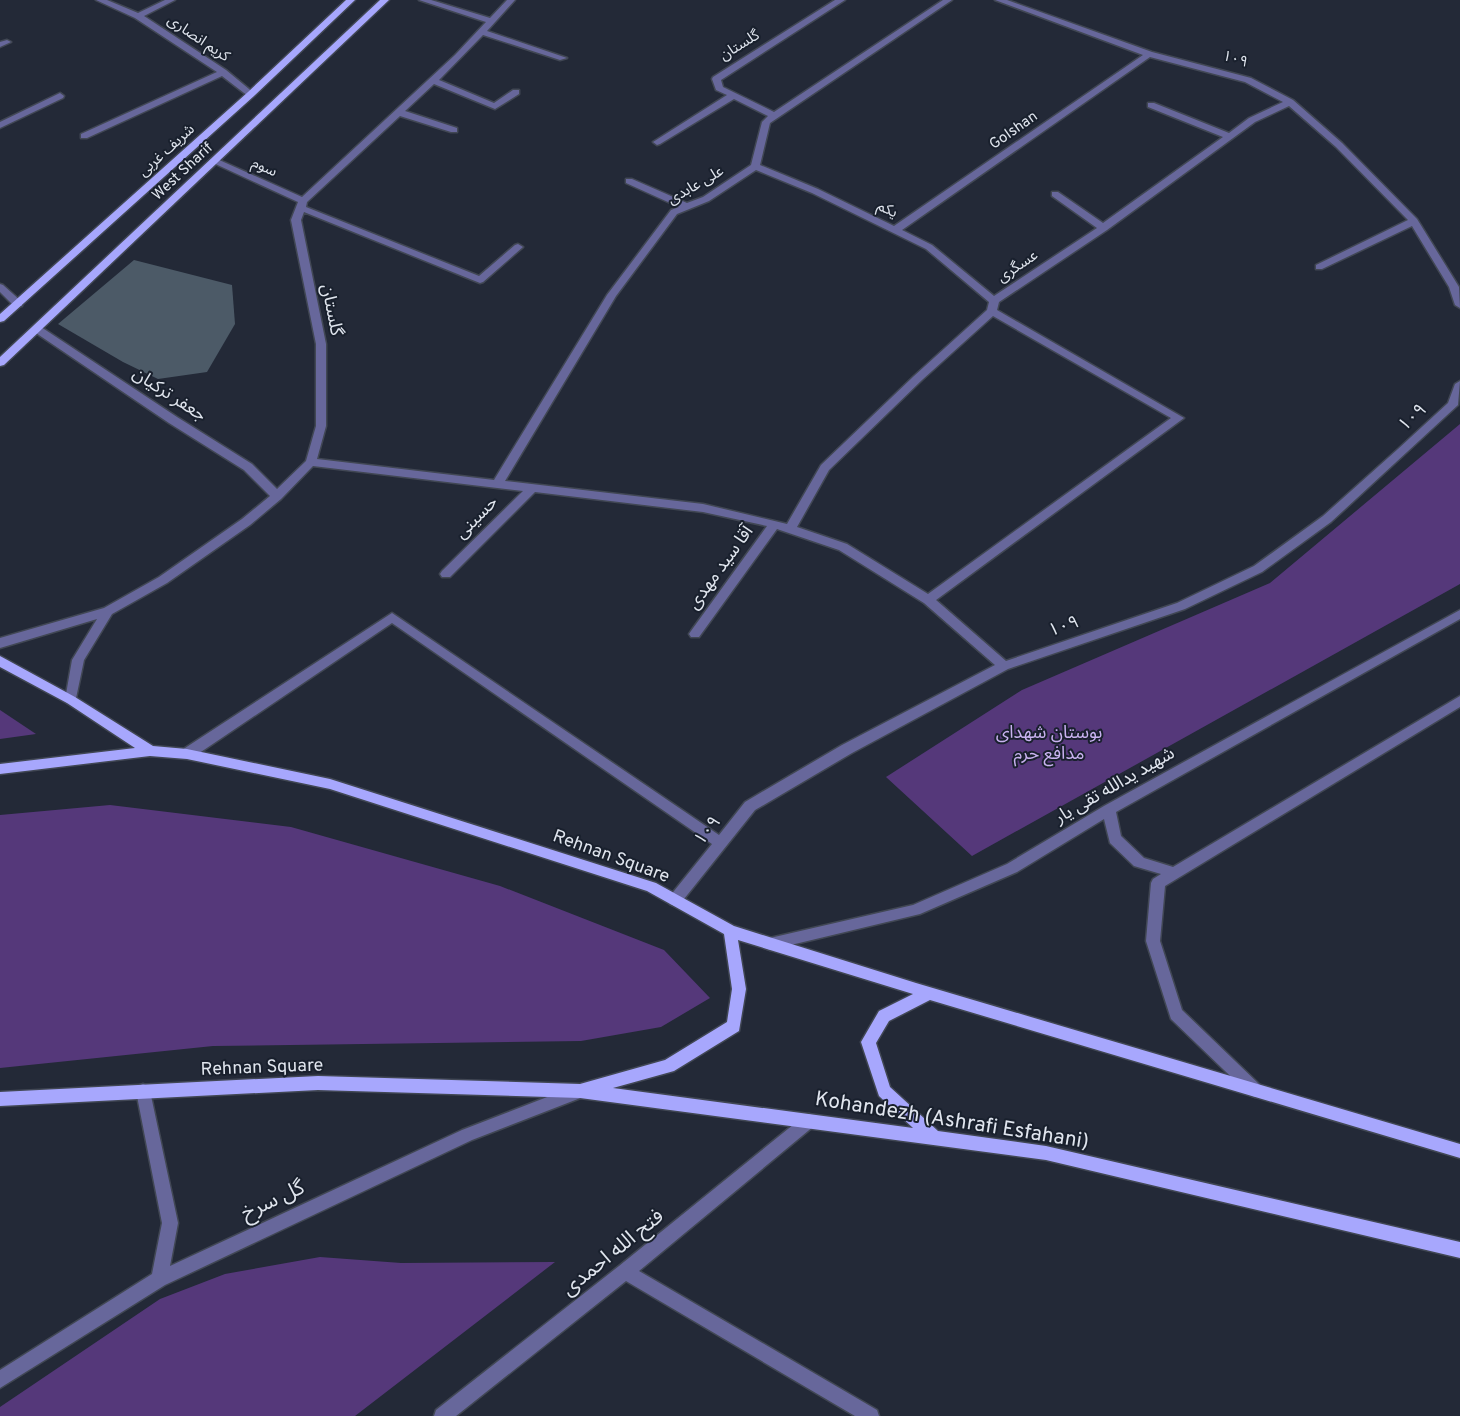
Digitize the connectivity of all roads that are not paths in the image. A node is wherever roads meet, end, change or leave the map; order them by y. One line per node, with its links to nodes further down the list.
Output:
1 (100, 0): 10 (street, کریم انصاری)
2 (171, 0): 10 (street)
3 (351, 0): 18 (main road, شریف غربی)
4 (385, 0): 30 (main road, West Sharif)
5 (423, 0): 11 (street)
6 (511, 0): 11 (street)
7 (841, 0): 19 (street, گلستان)
8 (948, 0): 24 (street)
9 (999, 0): 13 (street, ۱۰۹)
10 (138, 16): 15 (street, کریم انصاری)
11 (491, 21): 12 (street)
12 (482, 32): 14 (street); 16 (street)
13 (1149, 54): 21 (street, ۱۰۹); 38 (street, Golshan)
14 (563, 58)
15 (222, 72): 18 (street, کریم انصاری); 27 (street)
16 (432, 80): 17 (street); 23 (street)
17 (516, 92)
18 (251, 94): 42 (main road, شریف غربی)
19 (734, 95): 24 (street, گلستان); 29 (street)
20 (60, 96): 25 (street)
21 (1290, 102): 28 (street, عسگری); 36 (street, ۱۰۹)
22 (1151, 105): 28 (street)
23 (398, 112): 26 (street); 34 (street)
24 (775, 116): 31 (street)
25 (0, 124)
26 (454, 130)
27 (84, 136)
28 (1229, 136): 37 (street, عسگری)
29 (657, 142)
30 (214, 161): 34 (street, سوم); 46 (main road, West Sharif)
31 (755, 166): 35 (street, علی عابدی); 38 (street, یکم)
32 (629, 180): 35 (street)
33 (1055, 194): 37 (street)
34 (302, 204): 39 (street, سوم); 49 (street, گلستان)
35 (687, 207): 50 (street, علی عابدی)
36 (1414, 221): 40 (street); 43 (street, ۱۰۹)
37 (1104, 228): 44 (street, عسگری)
38 (895, 230): 44 (street, یکم)
39 (518, 247)
40 (1319, 268)
41 (0, 287): 42 (street)
42 (18, 304): 45 (main road, شریف غربی)
43 (1460, 305)
44 (993, 306): 54 (street, عسگری); 56 (street, یکم)
45 (0, 319)
46 (37, 329): 47 (main road, West Sharif); 52 (street, جعفر ترکیان)
47 (0, 363)
48 (1460, 384): 62 (street, ۱۰۹)
49 (311, 462): 50 (street); 52 (street, گلستان)
50 (498, 483): 51 (street)
51 (533, 487): 53 (street); 55 (street, حسینی)
52 (277, 496): 57 (street, گلستان)
53 (775, 524): 54 (street); 59 (street, آقا سید مهدی)
54 (790, 529): 56 (street)
55 (446, 574)
56 (928, 600): 62 (street)
57 (108, 611): 60 (street, گلستان); 63 (street)
58 (1460, 614): 68 (street, شهید یدالله تقی یار)
59 (695, 634)
60 (0, 643)
61 (0, 661): 63 (main road)
62 (1004, 666): 69 (street, ۱۰۹)
63 (71, 700): 65 (main road)
64 (1460, 701): 70 (street)
65 (150, 751): 66 (main road, Rehnan Square); 67 (main road, Rehnan Square)
66 (187, 754): 69 (street); 71 (main road, Rehnan Square)
67 (0, 769)
68 (1108, 810): 70 (street); 73 (street, شهید یدالله تقی یار)
69 (720, 843): 71 (street, ۱۰۹)
70 (1174, 873): 75 (street)
71 (675, 900): 72 (main road, Rehnan Square)
72 (730, 931): 73 (main road); 77 (main road, Rehnan Square)
73 (770, 944): 74 (main road)
74 (929, 993): 75 (main road); 80 (main road)
75 (1255, 1090): 81 (main road)
76 (143, 1091): 77 (main road, Rehnan Square); 78 (main road, Rehnan Square); 84 (street)
77 (580, 1091): 79 (main road, Kohandezh (Ashrafi Esfahani)); 84 (street, گل سرخ)
78 (0, 1099)
79 (809, 1121): 80 (main road, Kohandezh (Ashrafi Esfahani)); 83 (street, فتح الله احمدی)
80 (934, 1138): 82 (main road, Kohandezh (Ashrafi Esfahani))
81 (1460, 1151)
82 (1460, 1250)
83 (625, 1272): 86 (street, فتح الله احمدی); 87 (street)
84 (160, 1279): 85 (street, گل سرخ)
85 (0, 1380)
86 (442, 1416)
87 (871, 1416)

